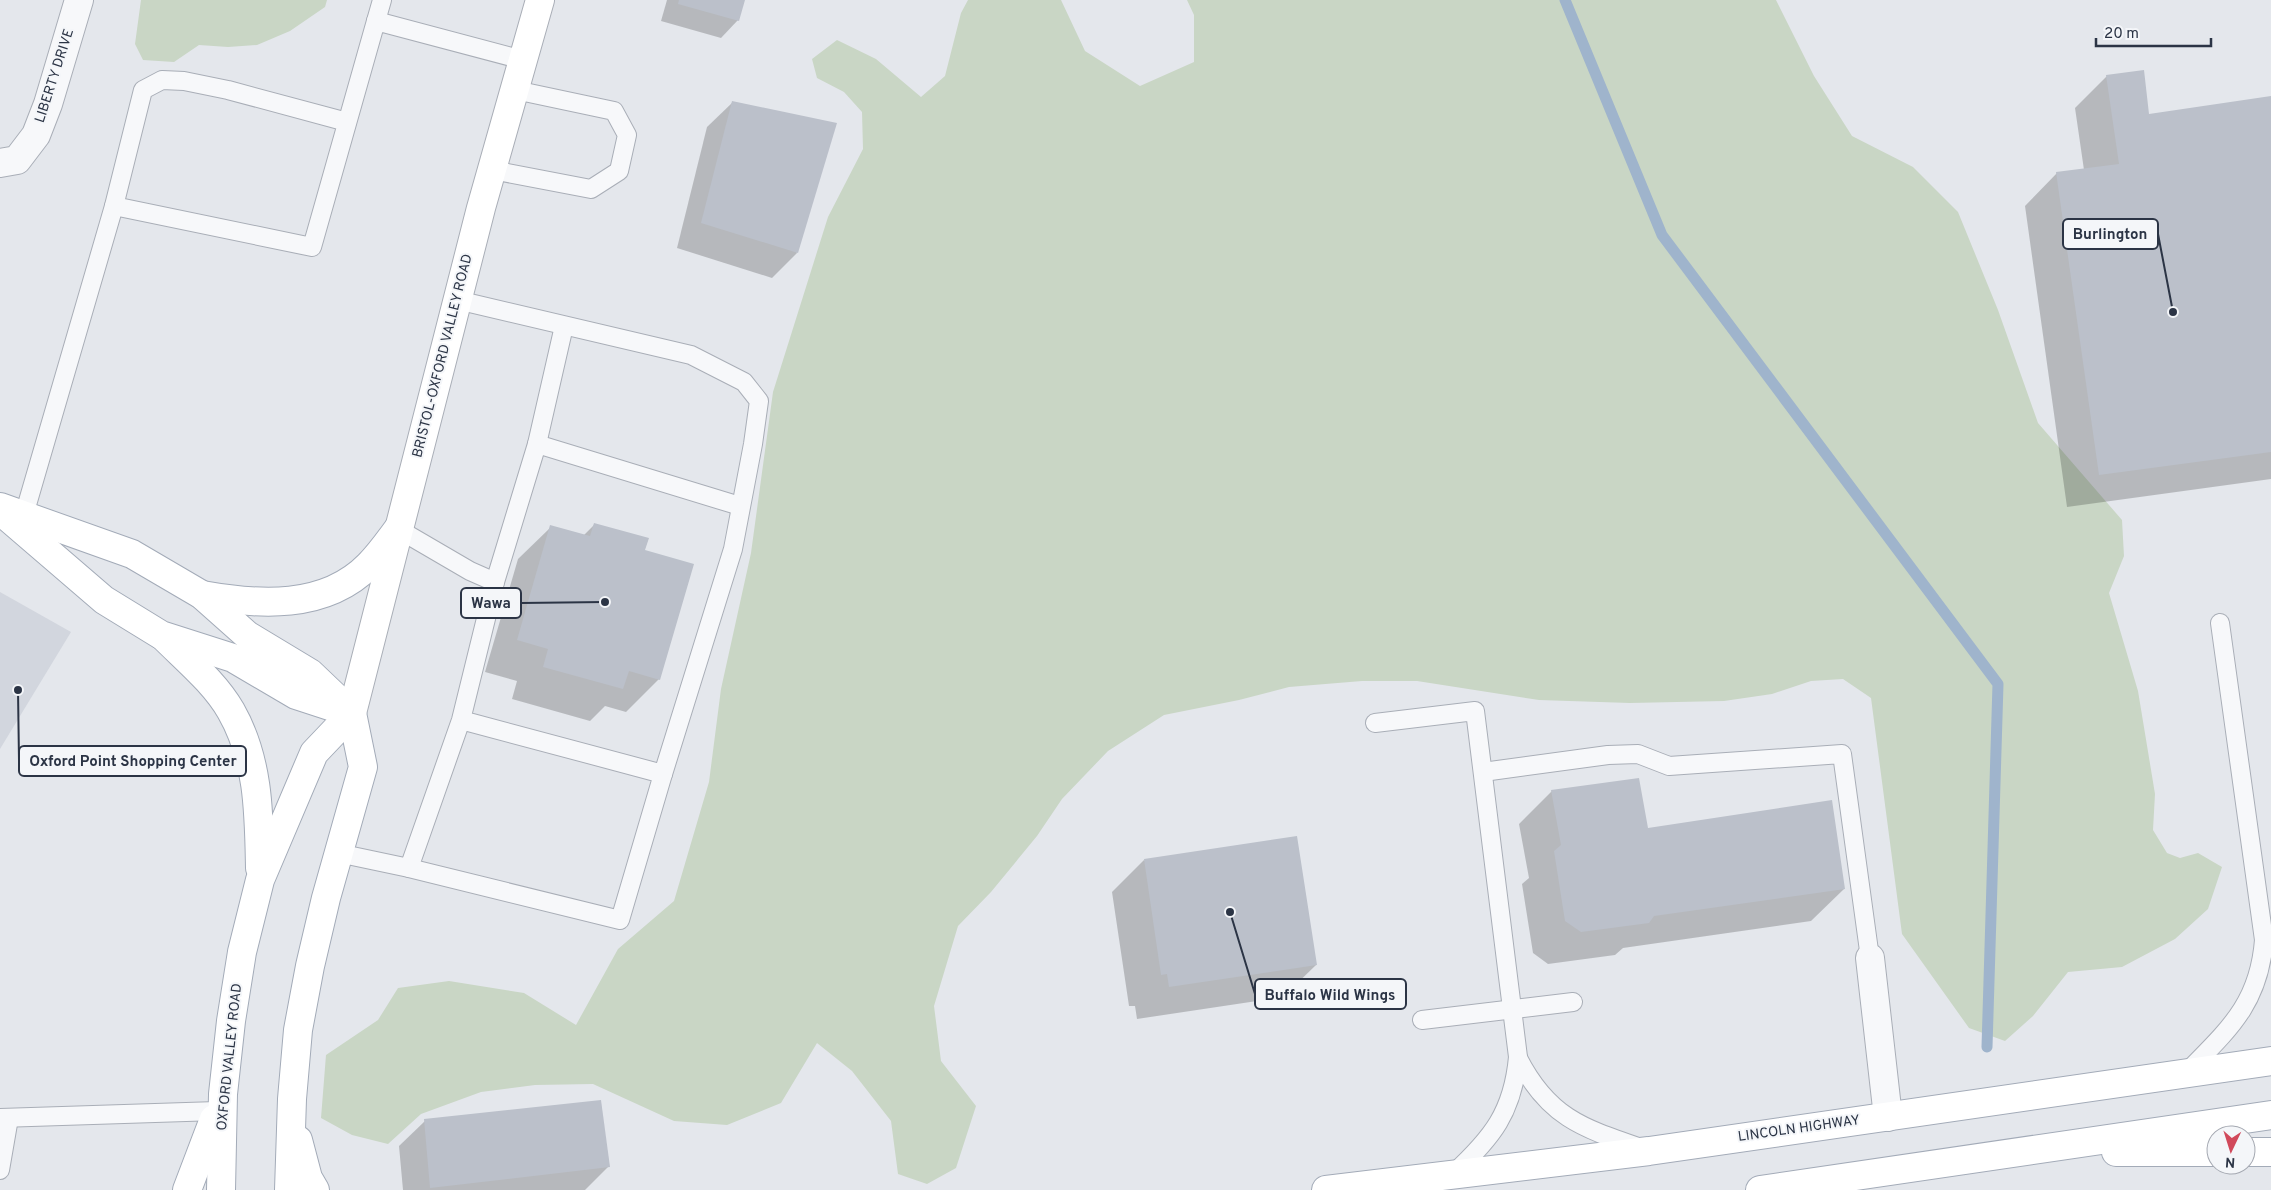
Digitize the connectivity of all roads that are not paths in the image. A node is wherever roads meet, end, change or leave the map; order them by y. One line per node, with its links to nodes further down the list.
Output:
1 (79, 0): 8 (street, LIBERTY DRIVE)
2 (382, 0): 4 (lane)
3 (540, 0): 5 (main road, BRISTOL-OXFORD VALLEY ROAD)
4 (376, 21): 5 (lane); 7 (lane)
5 (523, 60): 6 (main road, BRISTOL-OXFORD VALLEY ROAD)
6 (515, 90): 9 (main road, BRISTOL-OXFORD VALLEY ROAD); 9 (lane)
7 (347, 122): 10 (lane); 10 (lane)
8 (0, 163)
9 (492, 170): 11 (main road, BRISTOL-OXFORD VALLEY ROAD)
10 (114, 206): 15 (lane)
11 (457, 300): 12 (lane); 16 (main road, BRISTOL-OXFORD VALLEY ROAD)
12 (564, 326): 13 (lane); 14 (lane)
13 (537, 444): 14 (lane); 17 (lane)
14 (740, 506): 25 (lane)
15 (8, 511): 18 (main road); 20 (main road)
16 (398, 529): 17 (lane); 18 (main road); 21 (main road, BRISTOL-OXFORD VALLEY ROAD)
17 (495, 582): 22 (lane)
18 (202, 595): 21 (main road)
19 (2220, 623): 29 (lane)
20 (161, 635): 21 (main road); 28 (main road)
21 (352, 713): 26 (main road); 28 (main road, OXFORD VALLEY ROAD)
22 (461, 720): 25 (lane); 27 (lane)
23 (1375, 723): 24 (lane)
24 (1482, 772): 30 (lane); 32 (lane)
25 (663, 774): 27 (lane)
26 (338, 853): 27 (lane); 37 (main road)
27 (409, 868)
28 (260, 880): 38 (main road, OXFORD VALLEY ROAD)
29 (2267, 947): 36 (lane)
30 (1870, 958): 40 (street)
31 (1573, 1002): 32 (lane)
32 (1511, 1009): 33 (lane); 34 (lane)
33 (1422, 1020)
34 (1518, 1057): 42 (lane); 48 (lane)
35 (2271, 1061): 36 (main road, LINCOLN HIGHWAY)
36 (2186, 1073): 40 (main road, LINCOLN HIGHWAY)
37 (292, 1099): 51 (main road); 52 (main road)
38 (220, 1102): 41 (lane); 49 (main road); 50 (main road, OXFORD VALLEY ROAD)
39 (2271, 1115): 43 (main road)
40 (1888, 1116): 42 (main road, LINCOLN HIGHWAY)
41 (5, 1118): 47 (lane)
42 (1649, 1150): 48 (main road, LINCOLN HIGHWAY)
43 (2017, 1152): 44 (main road); 54 (main road)
44 (2206, 1152)
45 (2256, 1152): 46 (main road)
46 (2271, 1152)
47 (0, 1170)
48 (1452, 1175): 53 (main road, LINCOLN HIGHWAY)
49 (187, 1190)
50 (220, 1190)
51 (289, 1190)
52 (315, 1190)
53 (1326, 1190)
54 (1760, 1190)

